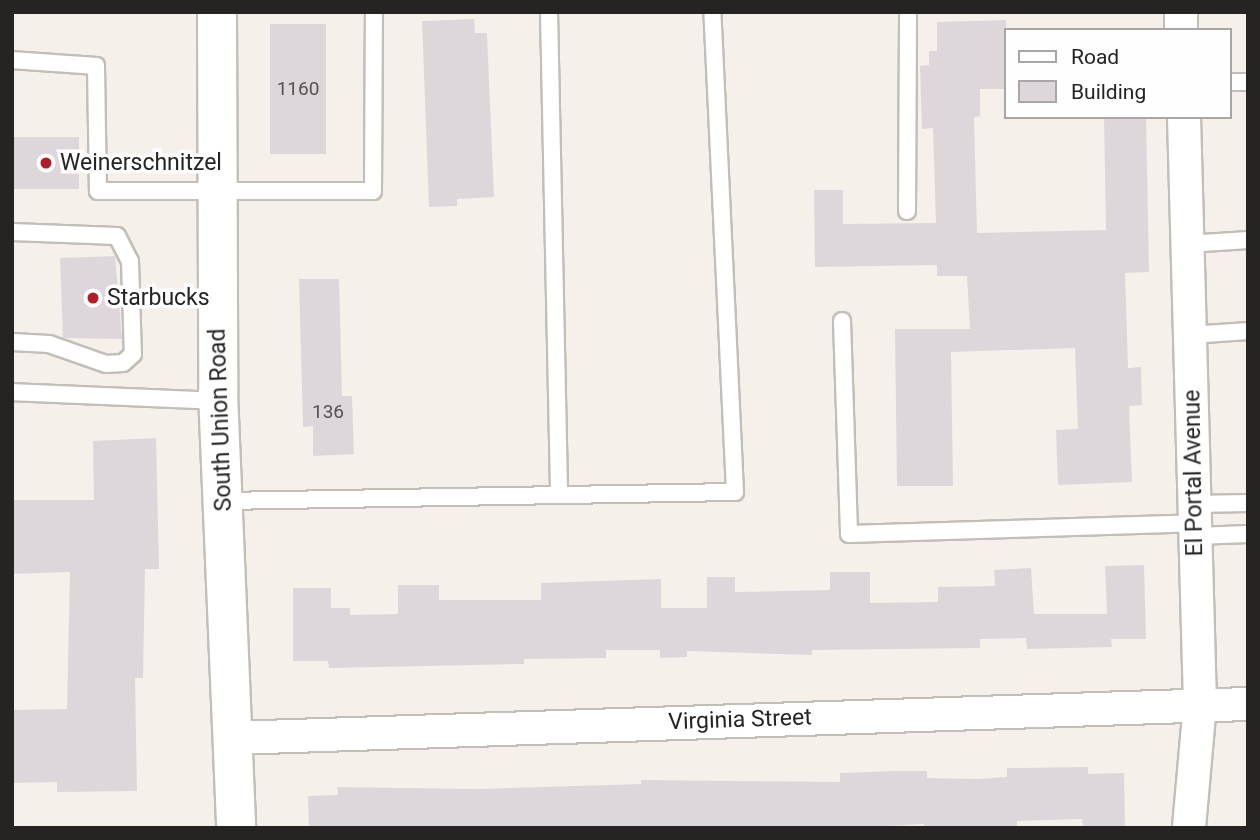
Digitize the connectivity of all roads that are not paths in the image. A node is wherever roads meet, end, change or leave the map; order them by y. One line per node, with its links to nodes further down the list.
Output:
1 (217, 12): 8 (street, South Union Road)
2 (374, 12): 8 (lane)
3 (549, 12): 19 (lane)
4 (712, 12): 19 (lane)
5 (908, 12): 9 (lane)
6 (12, 60): 8 (lane)
7 (1184, 119): 12 (street, El Portal Avenue)
8 (217, 188): 18 (street, South Union Road)
9 (907, 211)
10 (12, 232): 16 (lane)
11 (1248, 240): 12 (lane)
12 (1188, 244): 15 (street, El Portal Avenue)
13 (842, 321): 22 (lane)
14 (1248, 331): 15 (lane)
15 (1191, 335): 22 (street, El Portal Avenue)
16 (12, 342)
17 (12, 392): 18 (lane)
18 (218, 401): 20 (street, South Union Road)
19 (559, 495): 20 (lane)
20 (222, 501): 26 (street, South Union Road)
21 (1248, 503): 22 (lane)
22 (1195, 521): 23 (lane); 24 (street, El Portal Avenue)
23 (1248, 534)
24 (1200, 704): 25 (street, Virginia Street); 26 (street, Virginia Street); 28 (street, El Portal Avenue)
25 (1248, 704)
26 (233, 738): 27 (street, South Union Road)
27 (236, 828)
28 (1189, 828)

